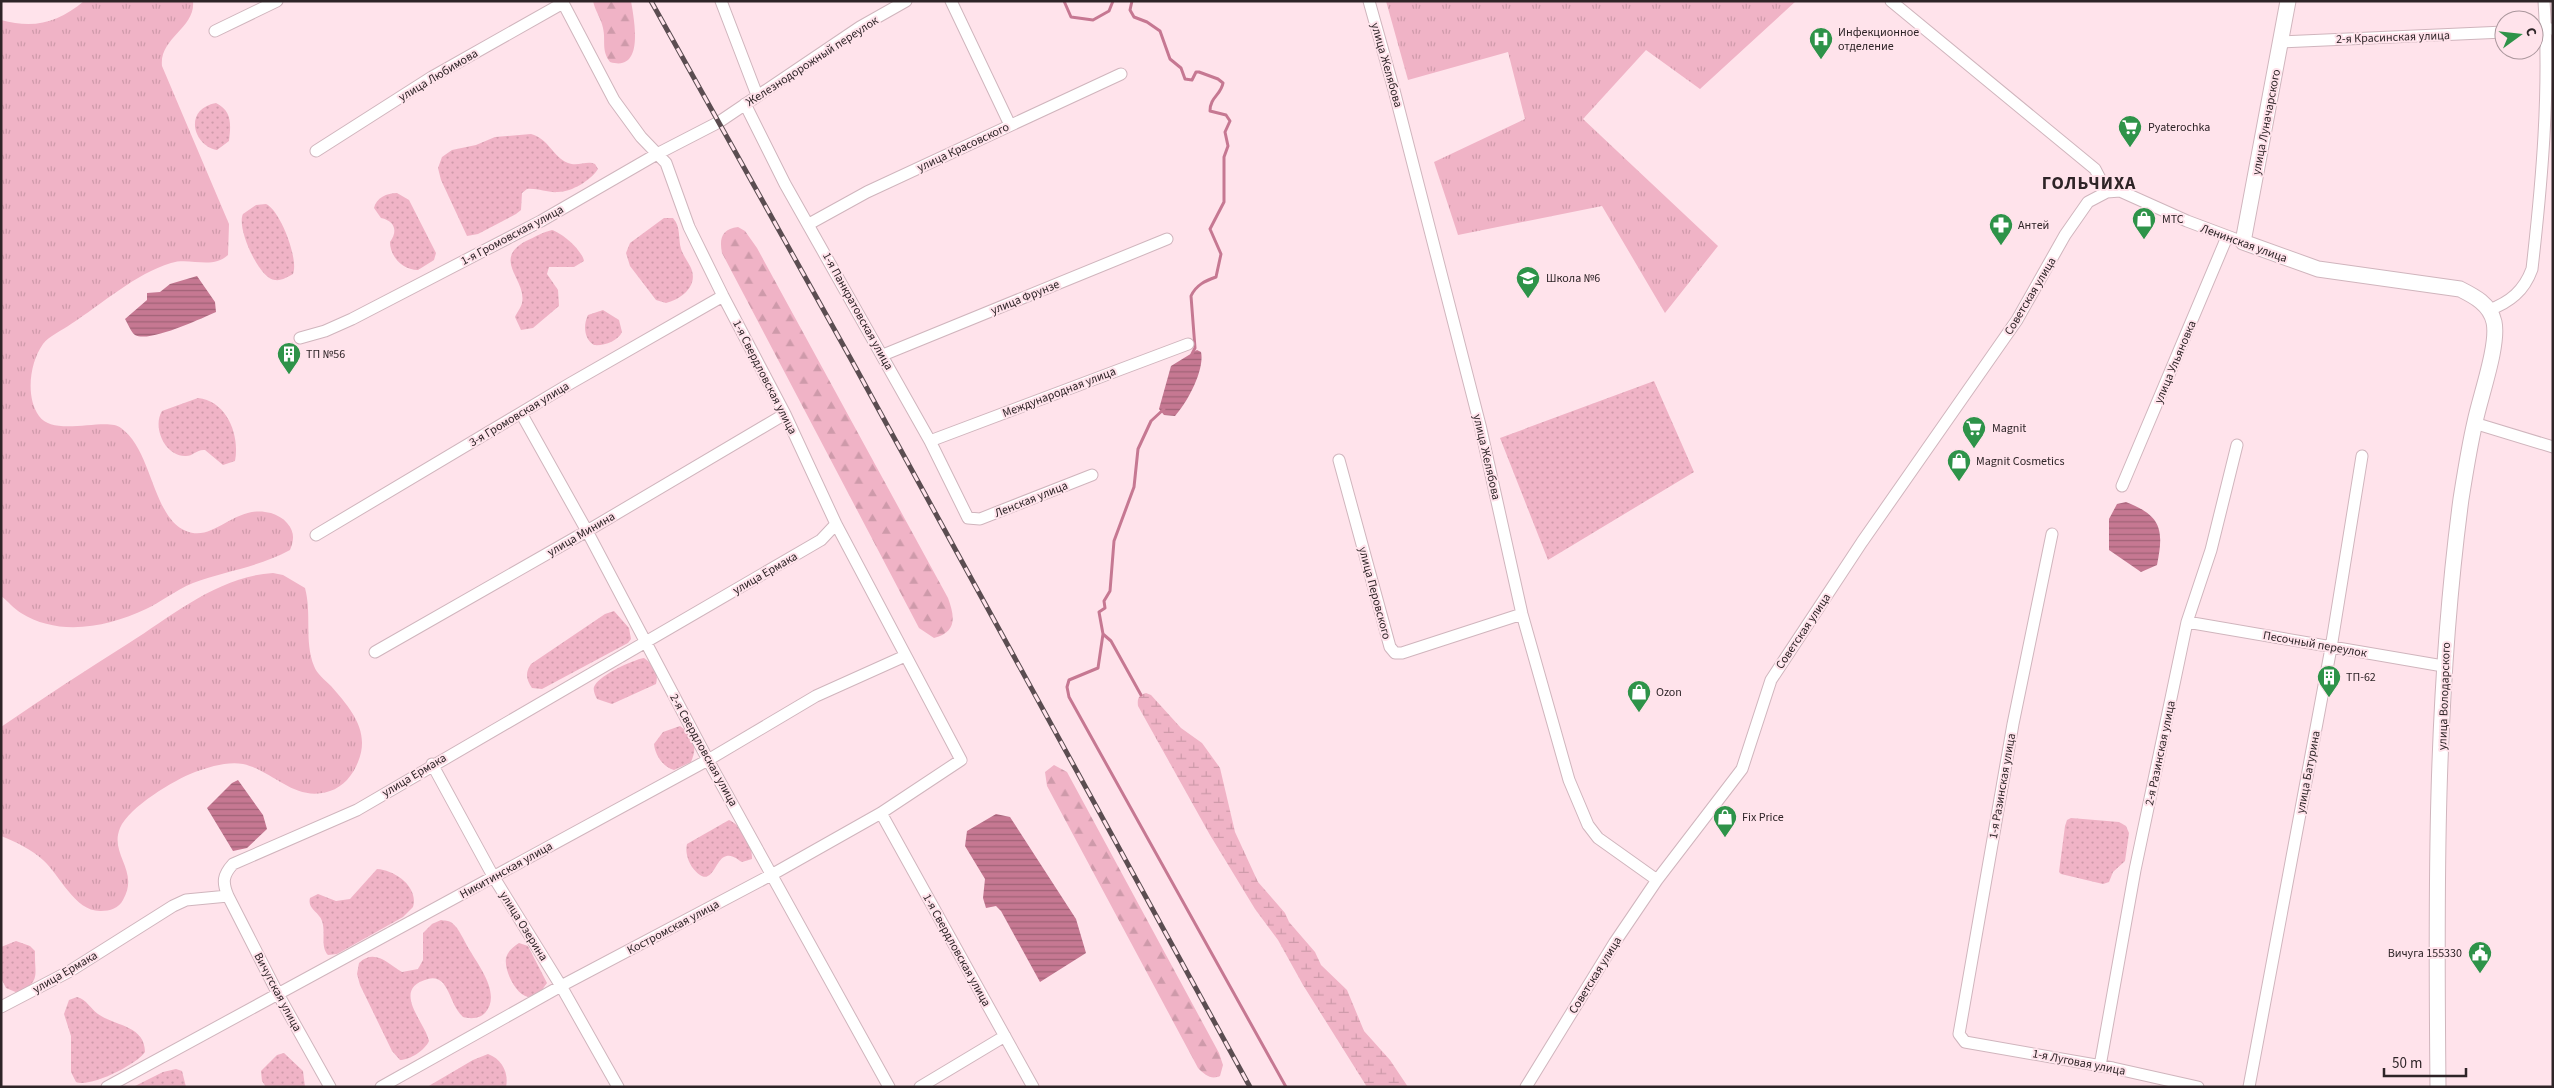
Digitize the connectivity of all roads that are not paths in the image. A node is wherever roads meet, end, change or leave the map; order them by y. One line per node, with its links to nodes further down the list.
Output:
1 (277, 1): 10 (street)
2 (721, 1): 14 (street)
3 (906, 1): 14 (street, Железнодорожный переулок)
4 (951, 1): 17 (street)
5 (1369, 1): 46 (street, улица Желябова)
6 (1891, 1): 21 (street)
7 (2288, 1): 12 (main road, улица Луначарского)
8 (563, 2): 18 (street, улица Любимова); 19 (street, 1-я Свердловская улица)
9 (2544, 30): 20 (street)
10 (215, 31)
11 (2494, 32): 12 (street, 2-я Красинская улица)
12 (2281, 42): 25 (main road, улица Луначарского)
13 (1120, 74): 17 (street, улица Красовского)
14 (757, 95): 15 (street, Железнодорожный переулок)
15 (745, 104): 16 (street, Железнодорожный переулок); 22 (street, 1-я Панкратовская улица)
16 (719, 122): 19 (street, 1-я Громовская улица)
17 (1010, 125): 22 (street, улица Красовского)
18 (316, 151)
19 (657, 154): 26 (street, 1-я Свердловская улица); 28 (street, 1-я Громовская улица)
20 (2547, 172): 27 (street)
21 (2107, 192): 23 (street, Ленинская улица); 59 (street, Советская улица)
22 (809, 224): 30 (street, 1-я Панкратовская улица)
23 (2227, 237): 25 (street, Ленинская улица); 40 (street, улица Ульяновка)
24 (1167, 239): 30 (street, улица Фрунзе)
25 (2243, 242): 27 (main road, Ленинская улица)
26 (723, 296): 31 (street, 3-я Громовская улица); 32 (street, 1-я Свердловская улица)
27 (2489, 310): 33 (main road, улица Володарского)
28 (300, 338)
29 (1188, 344): 34 (street, Международная улица)
30 (883, 355): 34 (street, 1-я Панкратовская улица)
31 (521, 413): 43 (street, 2-я Свердловская улица); 45 (street, 3-я Громовская улица)
32 (785, 414): 42 (street, 1-я Свердловская улица); 43 (street, улица Минина)
33 (2474, 423): 36 (street); 52 (main road, улица Володарского)
34 (930, 441): 41 (street, 1-я Панкратовская улица)
35 (2237, 446): 47 (street, 2-я Разинская улица)
36 (2553, 447)
37 (2362, 456): 49 (street, улица Батурина)
38 (1339, 460): 46 (street, улица Перовского)
39 (1092, 475): 41 (street, Ленская улица)
40 (2122, 486)
41 (968, 518)
42 (836, 524): 48 (street, улица Ермака); 51 (street, 1-я Свердловская улица)
43 (587, 531): 48 (street, 2-я Свердловская улица); 50 (street, улица Минина)
44 (2052, 534): 65 (street, 1-я Разинская улица)
45 (316, 535)
46 (1522, 614): 59 (street, улица Желябова)
47 (2187, 622): 49 (street, Песочный переулок); 66 (street, 2-я Разинская улица)
48 (646, 643): 53 (street, 2-я Свердловская улица); 55 (street, улица Ермака)
49 (2332, 648): 52 (street, Песочный переулок); 76 (street, улица Батурина)
50 (375, 652)
51 (905, 656): 53 (street, Никитинская улица); 54 (street, 1-я Свердловская улица)
52 (2443, 666): 77 (main road, улица Володарского)
53 (708, 760): 57 (street, 2-я Свердловская улица); 58 (street, Никитинская улица)
54 (961, 760): 56 (street, Костромская улица)
55 (432, 764): 58 (street, улица Озерина); 60 (street, улица Ермака)
56 (881, 813): 57 (street, Костромская улица); 64 (street, 1-я Свердловская улица)
57 (773, 874): 61 (street, Костромская улица); 71 (street, 2-я Свердловская улица)
58 (493, 876): 61 (street, улица Озерина); 62 (street, Никитинская улица)
59 (1657, 880): 74 (street, Советская улица)
60 (228, 896): 62 (street, Вичугская улица); 63 (street, улица Ермака)
61 (561, 986): 69 (street, Костромская улица); 70 (street, улица Озерина)
62 (278, 994): 67 (street, Никитинская улица); 68 (street, Вичугская улица)
63 (1, 1007)
64 (1005, 1036): 72 (street); 73 (street, 1-я Свердловская улица)
65 (1961, 1038): 66 (street, 1-я Луговая улица)
66 (2100, 1066): 75 (street, 1-я Луговая улица)
67 (107, 1087)
68 (330, 1087)
69 (381, 1087)
70 (618, 1087)
71 (889, 1087)
72 (920, 1087)
73 (1033, 1087)
74 (1526, 1087)
75 (2198, 1087)
76 (2249, 1087)
77 (2438, 1087)

